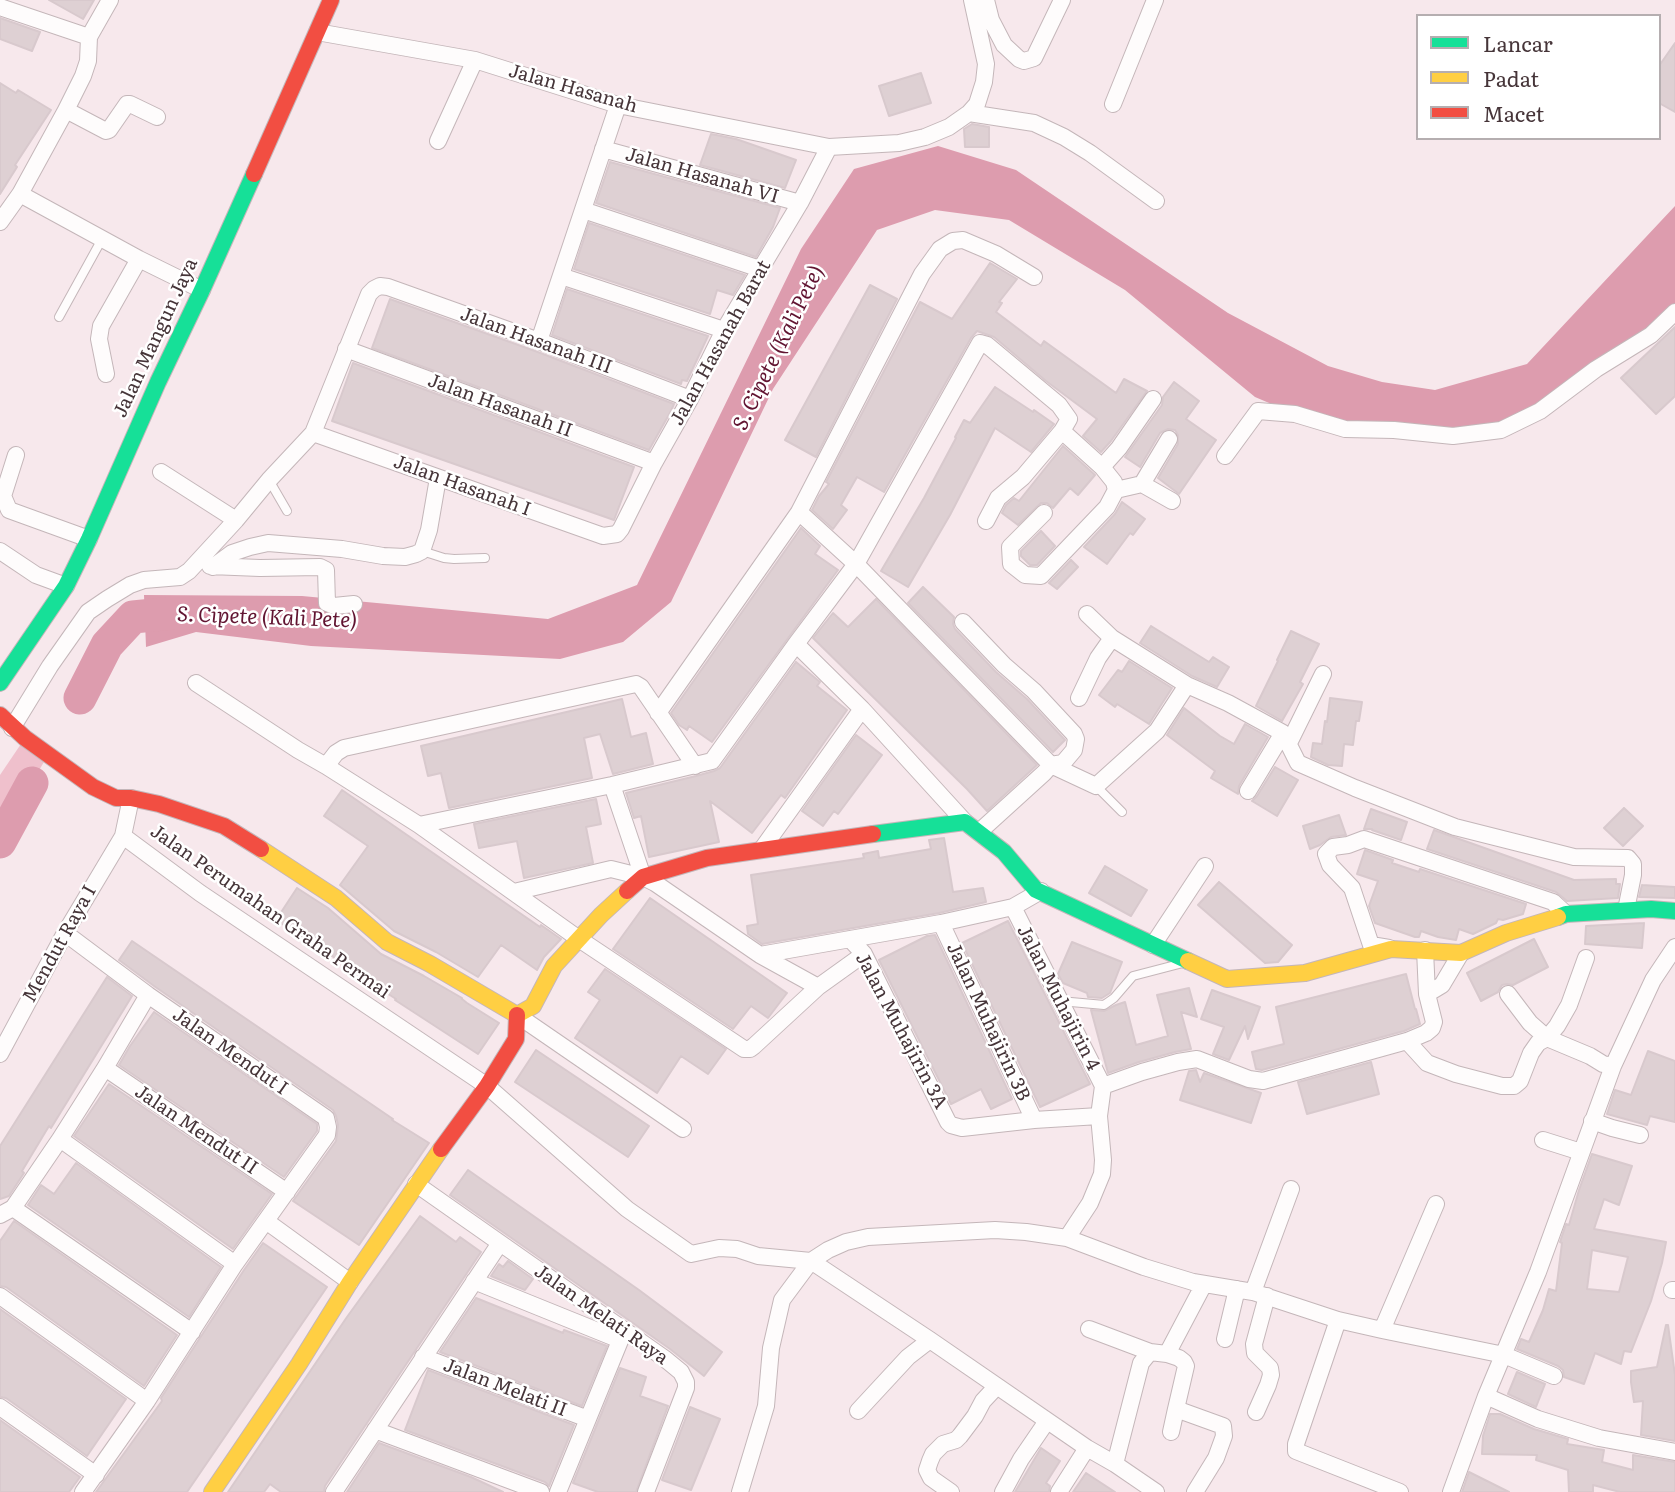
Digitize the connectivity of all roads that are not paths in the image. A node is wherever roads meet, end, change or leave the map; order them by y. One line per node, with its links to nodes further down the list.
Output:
1 (110, 0): 9 (street)
2 (331, 0): 8 (street, Jalan Mangun Jaya)
3 (972, 0): 14 (street)
4 (986, 0): 5 (street)
5 (1062, 0)
6 (1155, 0): 11 (street)
7 (0, 7): 9 (street)
8 (317, 32): 10 (street, Jalan Hasanah); 29 (street, Jalan Mangun Jaya)
9 (89, 37): 13 (street)
10 (475, 60): 12 (street, Jalan Hasanah); 16 (street)
11 (1113, 104)
12 (618, 105): 17 (street, Jalan Hasanah); 18 (street)
13 (66, 110): 15 (street); 19 (street)
14 (969, 113): 17 (street, Jalan Hasanah); 20 (street)
15 (157, 117)
16 (438, 141)
17 (829, 147): 21 (street, Jalan Hasanah Barat)
18 (603, 149): 21 (street, Jalan Hasanah VI); 22 (street)
19 (20, 194): 23 (street); 24 (street)
20 (1156, 201)
21 (800, 203): 26 (street, Jalan Hasanah Barat)
22 (583, 211): 26 (street); 27 (street)
23 (0, 222)
24 (102, 239): 25 (street); 31 (lane)
25 (139, 259): 29 (street); 35 (street)
26 (760, 269): 32 (street, Jalan Hasanah Barat)
27 (561, 276): 32 (street); 33 (street)
28 (1034, 277): 52 (street)
29 (202, 290): 57 (street, Jalan Mangun Jaya)
30 (1675, 312): 42 (street)
31 (59, 317)
32 (724, 330): 37 (street, Jalan Hasanah Barat)
33 (539, 341): 34 (street, Jalan Hasanah III); 37 (street, Jalan Hasanah III)
34 (346, 349): 39 (street); 43 (street, Jalan Hasanah II)
35 (106, 374)
36 (1153, 398): 44 (street)
37 (690, 399): 43 (street, Jalan Hasanah Barat)
38 (1062, 431): 44 (street); 55 (street); 61 (street)
39 (313, 433): 46 (street, Jalan Hasanah I); 47 (street)
40 (1170, 439): 48 (street)
41 (16, 455): 57 (street)
42 (1225, 456)
43 (654, 464): 56 (street, Jalan Hasanah Barat)
44 (1102, 467): 49 (street)
45 (161, 472): 54 (street)
46 (438, 478): 56 (street, Jalan Hasanah I); 59 (street)
47 (268, 480): 51 (lane); 54 (street)
48 (1142, 484): 49 (street); 50 (street)
49 (1116, 489): 53 (street)
50 (1171, 501)
51 (287, 511)
52 (799, 512): 61 (street); 76 (street)
53 (1044, 513)
54 (236, 520): 62 (street)
55 (986, 521)
56 (611, 536)
57 (89, 539): 64 (street, Jalan Mangun Jaya)
58 (0, 551): 64 (street)
59 (422, 551): 60 (lane); 63 (street)
60 (485, 558)
61 (856, 564): 69 (street); 80 (street)
62 (194, 565): 63 (street); 78 (street)
63 (213, 567): 65 (street)
64 (66, 586): 71 (street, Jalan Mangun Jaya)
65 (354, 604)
66 (1087, 614): 68 (street)
67 (963, 622): 80 (street)
68 (1112, 638): 73 (street); 74 (street)
69 (796, 644): 75 (street); 82 (street)
70 (1323, 674): 79 (street)
71 (0, 683)
72 (196, 683): 81 (street)
73 (1187, 685): 79 (street); 84 (street)
74 (1079, 698)
75 (862, 709): 88 (street); 92 (street)
76 (658, 713): 81 (street); 82 (street)
77 (0, 715): 78 (street)
78 (19, 733): 86 (street)
79 (1286, 738): 85 (street); 98 (street)
80 (1051, 765): 84 (street); 90 (street)
81 (326, 766): 89 (street)
82 (695, 766): 83 (street)
83 (612, 785): 89 (street); 94 (street)
84 (1096, 786): 87 (lane)
85 (1248, 791)
86 (131, 798): 91 (street, Jalan Perumahan Graha Permai); 121 (street)
87 (1122, 812)
88 (965, 822): 90 (street); 92 (street)
89 (419, 825): 96 (street)
90 (979, 832): 95 (street)
91 (123, 836): 102 (street, Mendut Raya I); 127 (street, Jalan Perumahan Graha Permai)
92 (762, 849): 94 (street)
93 (1205, 866): 105 (street)
94 (643, 877): 96 (street); 103 (street); 112 (street)
95 (1041, 891): 97 (street); 105 (street)
96 (514, 892): 103 (street)
97 (1013, 906): 101 (street); 120 (street, Jalan Muhajirin 4)
98 (1626, 910): 99 (street); 100 (street)
99 (1675, 911)
100 (1566, 914): 106 (street); 110 (street)
101 (942, 923): 104 (street); 130 (street, Jalan Muhajirin 3B)
102 (65, 933): 119 (street, Jalan Mendut I); 124 (street, Mendut Raya I)
103 (579, 939): 116 (street); 121 (street)
104 (850, 939): 111 (street, Jalan Muhajirin 3A); 112 (street)
105 (1153, 945): 114 (street)
106 (1371, 945): 108 (street); 115 (street)
107 (1675, 947): 125 (street)
108 (1391, 949): 109 (street); 115 (street)
109 (1425, 950): 110 (street); 117 (street)
110 (1461, 953): 117 (street)
111 (863, 954): 116 (street); 130 (street, Jalan Muhajirin 3A)
112 (760, 955): 116 (street)
113 (1586, 958): 122 (street)
114 (1189, 962): 115 (street); 120 (lane)
115 (1278, 975)
116 (818, 987)
117 (1427, 994): 123 (street, Jalan Muhajirin 4)
118 (1508, 994): 122 (street)
119 (148, 995): 126 (street); 139 (street, Jalan Mendut I)
120 (1060, 1001): 128 (street, Jalan Muhajirin 4)
121 (517, 1015): 127 (street); 132 (street)
122 (1547, 1038): 123 (street); 125 (street)
123 (1406, 1041): 128 (street, Jalan Muhajirin 4)
124 (0, 1054)
125 (1613, 1066): 131 (street)
126 (106, 1068): 134 (street); 139 (street, Jalan Mendut II)
127 (487, 1086): 137 (street); 145 (street, Jalan Perumahan Graha Permai)
128 (1102, 1086): 129 (street)
129 (1099, 1116): 130 (street); 143 (street)
130 (1034, 1120)
131 (1592, 1121): 133 (street); 136 (street)
132 (683, 1129)
133 (1640, 1135)
134 (60, 1139): 141 (street); 146 (street)
135 (1543, 1140): 136 (street)
136 (1581, 1152): 161 (street)
137 (416, 1184): 144 (street, Jalan Melati Raya); 148 (street)
138 (1291, 1189): 150 (street)
139 (287, 1192): 142 (street)
140 (1436, 1204): 154 (street)
141 (6, 1211): 155 (street)
142 (266, 1221): 146 (street); 148 (street)
143 (1067, 1238): 145 (street); 149 (street)
144 (500, 1243): 147 (street); 156 (street, Jalan Melati Raya)
145 (811, 1261): 157 (street); 185 (street)
146 (235, 1264): 155 (street)
147 (474, 1281): 156 (street); 162 (street)
148 (350, 1282): 180 (street)
149 (1204, 1284): 150 (street); 160 (street)
150 (1252, 1292): 152 (street); 158 (street); 170 (street)
151 (0, 1296): 166 (street)
152 (1338, 1320): 154 (street); 191 (street)
153 (1089, 1329): 159 (street)
154 (1382, 1331): 161 (street)
155 (192, 1332): 166 (street)
156 (622, 1336): 171 (street); 184 (street, Jalan Melati Raya)
157 (930, 1339): 164 (street); 169 (street)
158 (1225, 1339)
159 (1150, 1352): 160 (street); 177 (street)
160 (1167, 1354): 168 (street)
161 (1504, 1354): 163 (street); 165 (street)
162 (423, 1357): 171 (street, Jalan Melati II); 173 (street)
163 (1555, 1376)
164 (997, 1386): 172 (street); 186 (street)
165 (1486, 1396): 176 (street); 192 (street)
166 (146, 1401): 178 (street)
167 (0, 1407): 178 (street)
168 (1176, 1409): 174 (street); 190 (street)
169 (858, 1410)
170 (1256, 1412)
171 (588, 1419): 183 (street)
172 (1047, 1421): 175 (street); 187 (street)
173 (375, 1430): 181 (street); 182 (street)
174 (1171, 1432)
175 (1087, 1448): 177 (street); 188 (street)
176 (1675, 1452)
177 (1115, 1464): 189 (street)
178 (96, 1475): 179 (street)
179 (83, 1492)
180 (212, 1492)
181 (334, 1492)
182 (541, 1492)
183 (558, 1492)
184 (646, 1492)
185 (740, 1492)
186 (951, 1492)
187 (1003, 1492)
188 (1059, 1492)
189 (1156, 1492)
190 (1195, 1492)
191 (1400, 1492)
192 (1451, 1492)

